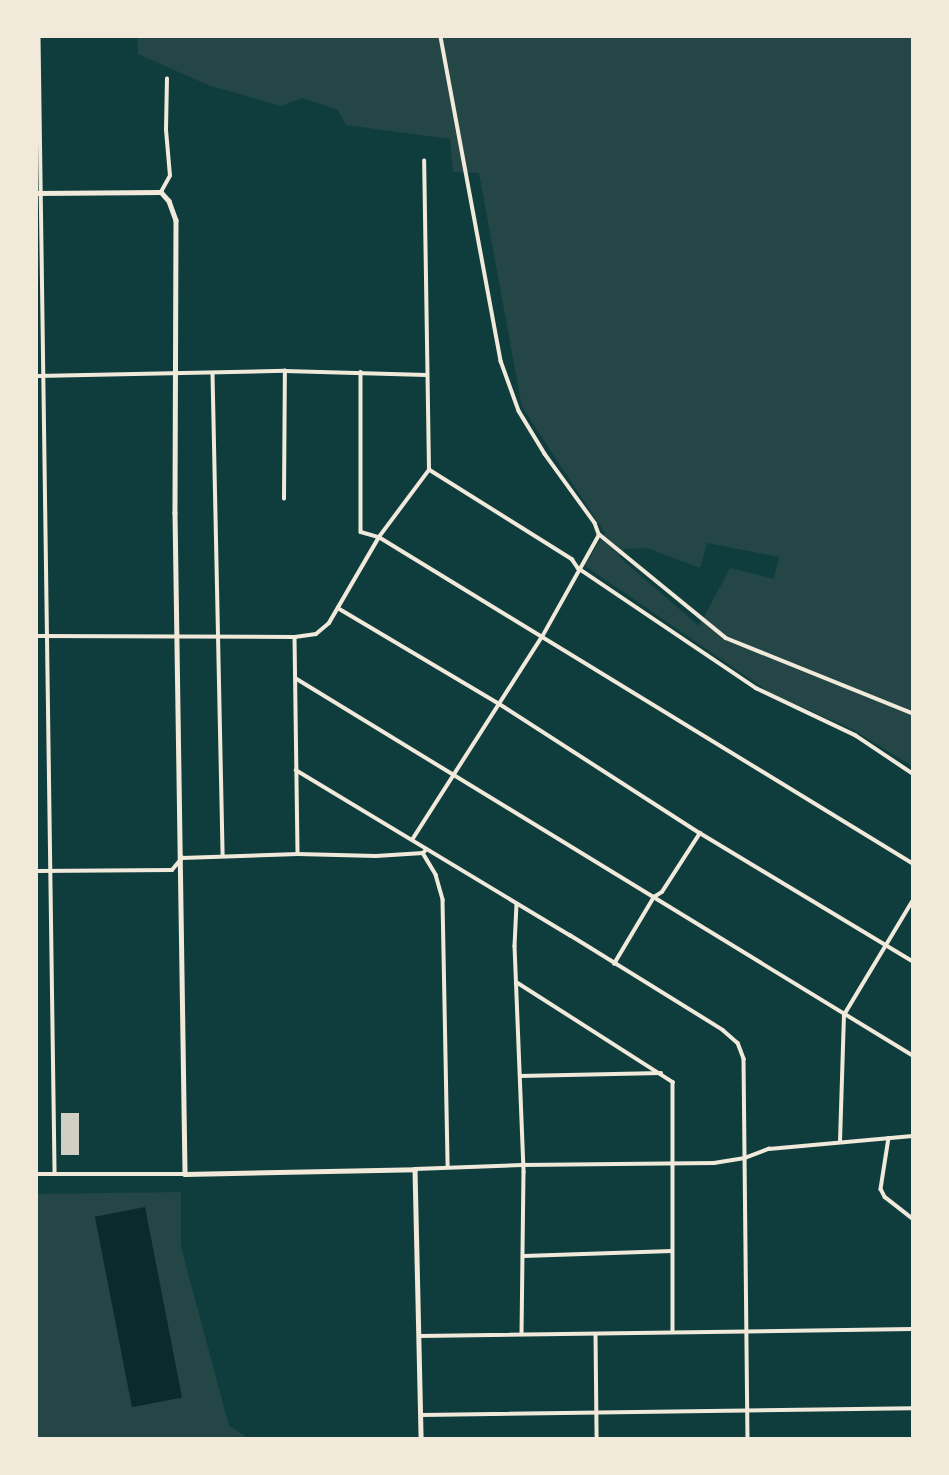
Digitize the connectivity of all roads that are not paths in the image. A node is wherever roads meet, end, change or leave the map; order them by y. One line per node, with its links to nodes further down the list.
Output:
1 (39, 37): 6 (street)
2 (441, 37): 16 (street)
3 (167, 79): 5 (street)
4 (424, 161): 11 (street)
5 (161, 192): 6 (street); 9 (street)
6 (38, 193): 13 (street)
7 (285, 371): 8 (street); 10 (street); 15 (street)
8 (361, 372): 11 (street); 17 (street)
9 (176, 373): 10 (street); 13 (street); 24 (street)
10 (213, 373): 25 (street)
11 (426, 375): 14 (street)
12 (37, 376): 13 (street)
13 (45, 376): 21 (street)
14 (429, 470): 17 (street); 18 (street)
15 (284, 499)
16 (599, 534): 18 (street); 28 (street)
17 (379, 537): 19 (street); 23 (street)
18 (578, 568): 23 (street); 31 (street)
19 (338, 608): 22 (street); 27 (street)
20 (37, 636): 21 (street)
21 (47, 636): 24 (street); 40 (street)
22 (295, 637): 25 (street); 26 (street)
23 (542, 637): 27 (street); 38 (street)
24 (177, 638): 25 (street); 37 (street)
25 (217, 639): 36 (street)
26 (297, 679): 29 (street); 30 (street)
27 (498, 703): 30 (street); 32 (street)
28 (912, 713)
29 (296, 770): 33 (street); 35 (street)
30 (454, 773): 33 (street); 41 (street)
31 (912, 773)
32 (700, 833): 41 (street); 44 (street)
33 (412, 840): 34 (street)
34 (425, 851): 35 (street); 43 (street); 58 (street)
35 (298, 854): 36 (street)
36 (223, 856): 37 (street)
37 (182, 858): 40 (street); 62 (street)
38 (912, 863)
39 (37, 871): 40 (street)
40 (50, 871): 61 (street)
41 (654, 897): 46 (street); 48 (street)
42 (912, 902): 44 (street)
43 (517, 904): 46 (street); 47 (street)
44 (885, 946): 45 (street); 48 (street)
45 (912, 961)
46 (614, 964): 55 (street)
47 (518, 983): 50 (street); 51 (street)
48 (844, 1015): 49 (street); 54 (street)
49 (912, 1055)
50 (661, 1073): 51 (street); 56 (street)
51 (520, 1076): 57 (street)
52 (912, 1136): 53 (street)
53 (889, 1138): 54 (street); 63 (street)
54 (840, 1142): 55 (street)
55 (745, 1158): 56 (street); 68 (street)
56 (674, 1163): 57 (street); 64 (street)
57 (522, 1165): 58 (street); 65 (street)
58 (448, 1167): 59 (street)
59 (415, 1169): 62 (street); 71 (street)
60 (37, 1174): 61 (street)
61 (55, 1174): 62 (street)
62 (186, 1174)
63 (912, 1218)
64 (672, 1251): 65 (street); 67 (street)
65 (523, 1256): 69 (street)
66 (912, 1329): 68 (street)
67 (673, 1332): 68 (street); 70 (street)
68 (747, 1332): 73 (street)
69 (522, 1334): 70 (street); 71 (street)
70 (596, 1334): 74 (street)
71 (420, 1336): 75 (street)
72 (912, 1408): 73 (street)
73 (748, 1411): 74 (street); 78 (street)
74 (597, 1413): 75 (street); 77 (street)
75 (422, 1415): 76 (street)
76 (421, 1438)
77 (597, 1438)
78 (748, 1438)

